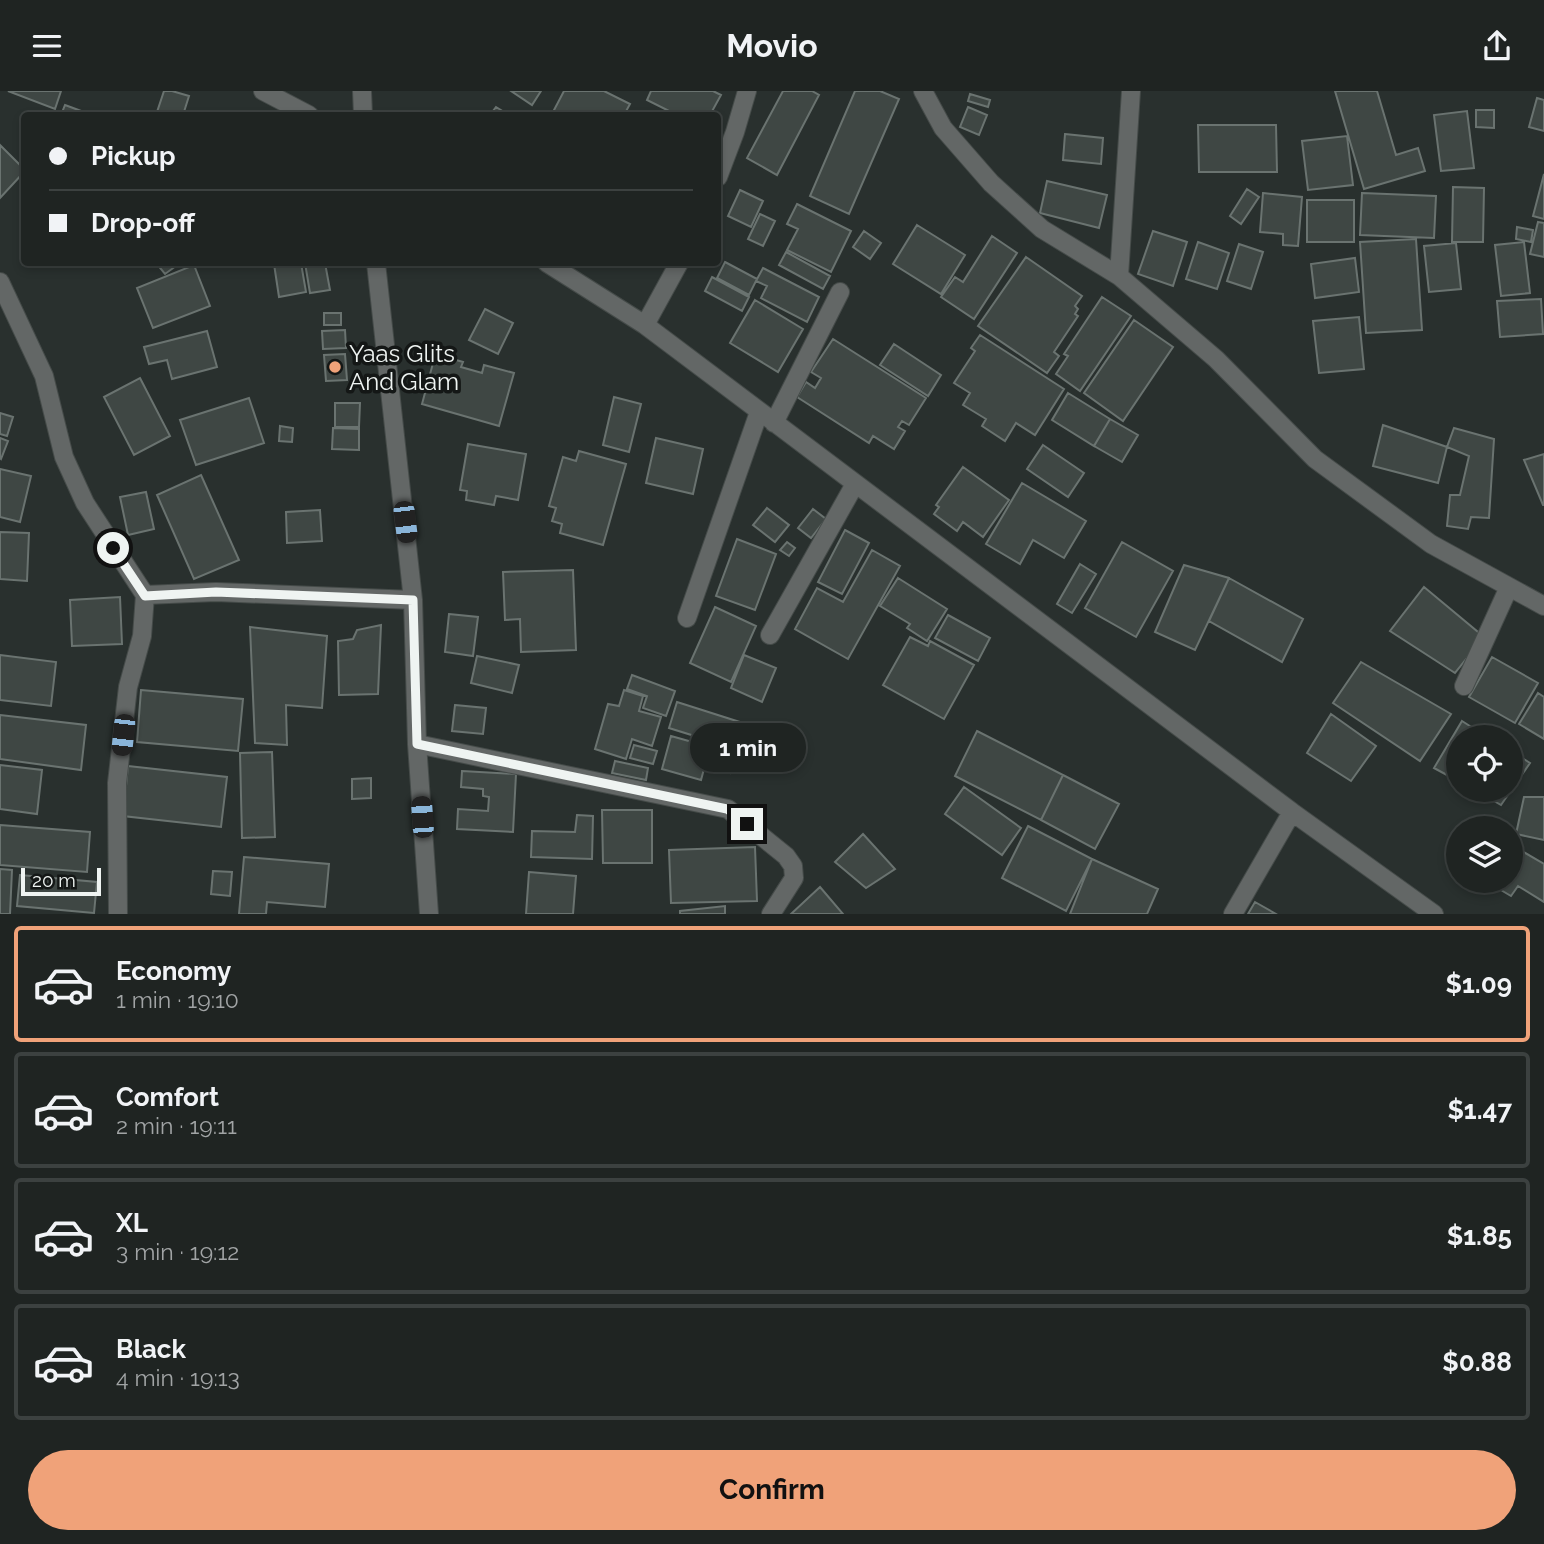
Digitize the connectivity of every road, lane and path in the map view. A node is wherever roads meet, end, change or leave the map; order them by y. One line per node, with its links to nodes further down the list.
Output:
1 (262, 91): 6 (street)
2 (362, 91): 7 (street)
3 (747, 91): 8 (street)
4 (923, 91): 12 (street)
5 (1131, 91): 12 (street)
6 (303, 112)
7 (363, 112)
8 (721, 169)
9 (376, 266): 21 (street)
10 (552, 266): 15 (street)
11 (677, 266): 15 (street)
12 (1119, 276): 19 (street)
13 (0, 282): 20 (street)
14 (840, 292): 17 (street)
15 (645, 325): 16 (street)
16 (759, 412): 17 (street); 23 (street)
17 (774, 423): 18 (street)
18 (856, 484): 24 (street); 27 (street)
19 (1509, 587): 22 (street); 25 (street)
20 (145, 596): 21 (street); 28 (street)
21 (413, 600): 26 (street)
22 (1544, 606)
23 (687, 618)
24 (770, 635)
25 (1464, 686)
26 (417, 744): 29 (street); 30 (street)
27 (1292, 812): 31 (street); 32 (street)
28 (118, 914)
29 (429, 914)
30 (771, 914)
31 (1233, 914)
32 (1434, 914)

